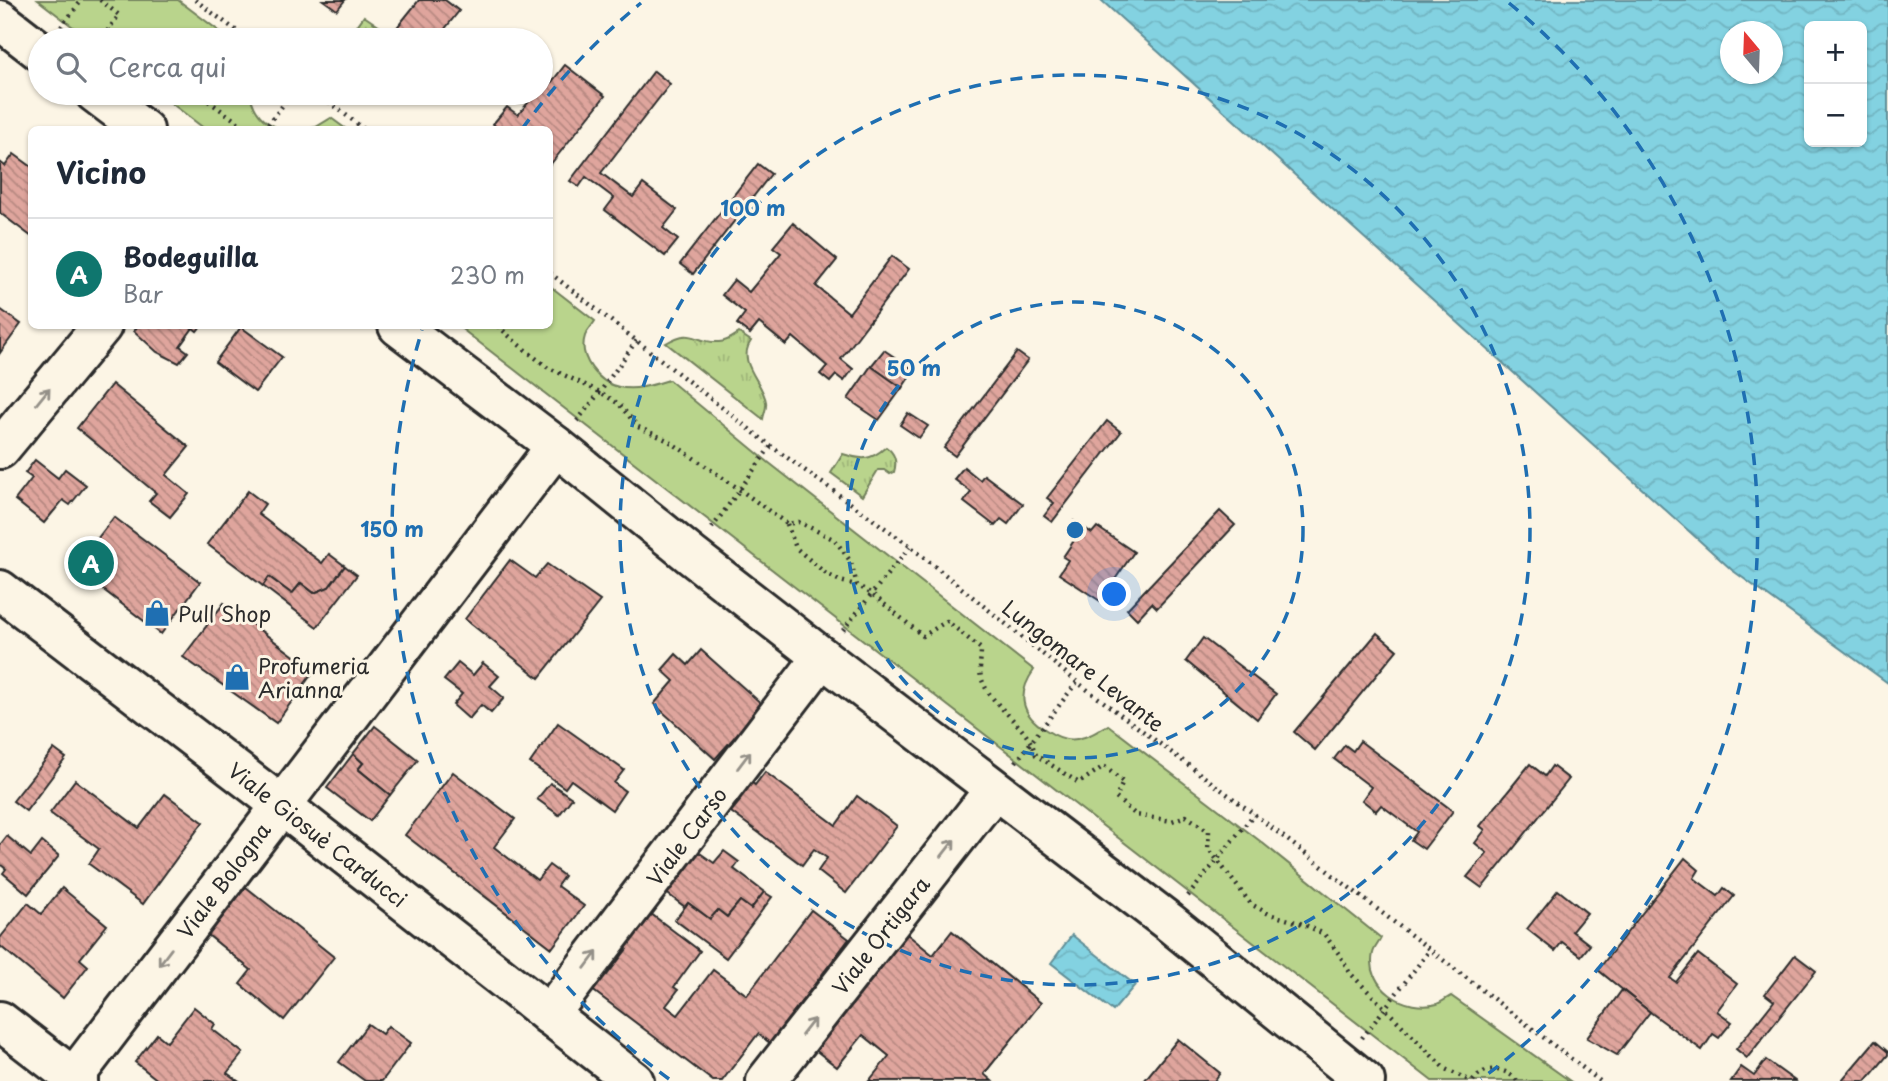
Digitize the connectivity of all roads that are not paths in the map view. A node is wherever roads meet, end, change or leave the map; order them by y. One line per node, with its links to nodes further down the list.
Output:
1 (0, 20): 2 (street)
2 (28, 32)
3 (111, 105): 4 (street)
4 (139, 126)
5 (100, 329): 8 (street, one-way to 5)
6 (402, 329): 7 (street)
7 (556, 446): 10 (street); 12 (street, Viale Bologna)
8 (0, 449)
9 (0, 590): 12 (street, Viale Giosuè Carducci)
10 (822, 657): 11 (street); 13 (street, Viale Carso, one-way to 10)
11 (994, 790): 15 (street); 18 (street, Viale Ortigara, one-way to 11)
12 (281, 805): 13 (street, Viale Giosuè Carducci); 16 (street, Viale Bologna, one-way to 16)
13 (550, 1015): 17 (street, Viale Giosuè Carducci)
14 (0, 1021): 16 (street)
15 (1345, 1075)
16 (74, 1080)
17 (634, 1081)
18 (766, 1081)

